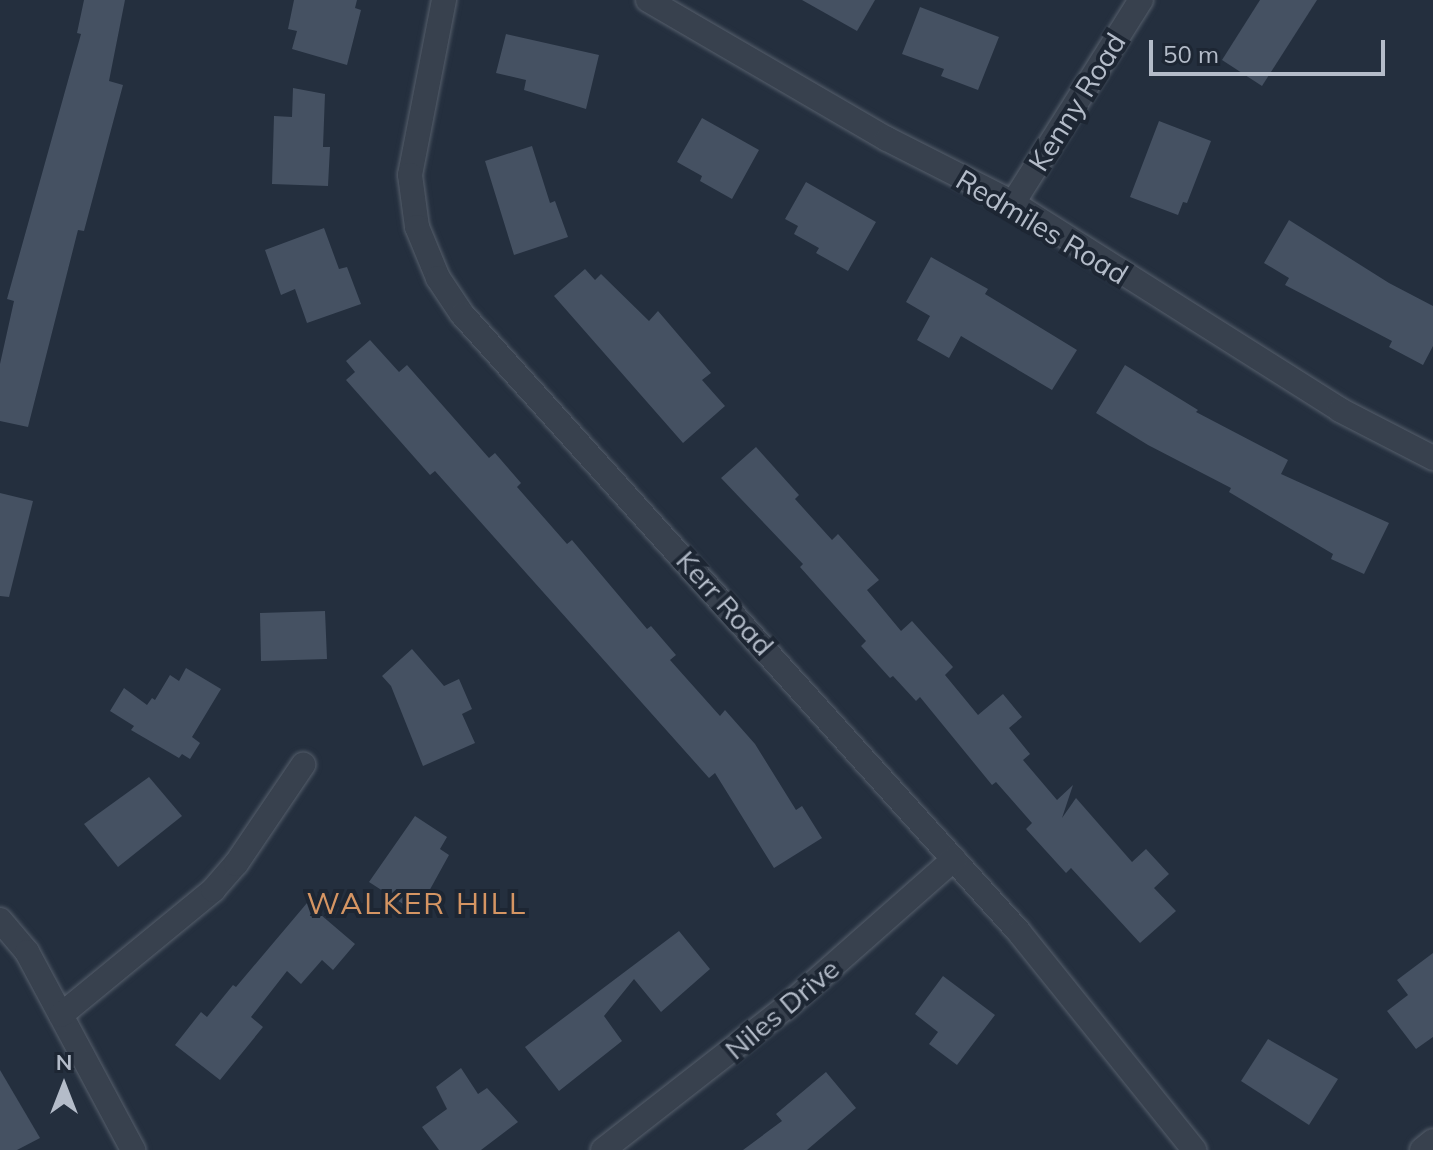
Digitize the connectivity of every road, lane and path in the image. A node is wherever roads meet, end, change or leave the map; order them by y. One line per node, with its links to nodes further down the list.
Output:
1 (444, 0): 7 (street, Kerr Road)
2 (648, 0): 4 (street, Redmiles Road)
3 (1141, 0): 4 (street, Kenny Road)
4 (1013, 203): 5 (street, Redmiles Road)
5 (1433, 458)
6 (303, 765): 9 (street)
7 (954, 859): 12 (street, Niles Drive); 13 (street, Kerr Road)
8 (0, 920): 9 (street)
9 (61, 1015): 11 (street)
10 (1433, 1141): 14 (street)
11 (133, 1150)
12 (603, 1150)
13 (1194, 1150)
14 (1422, 1150)

